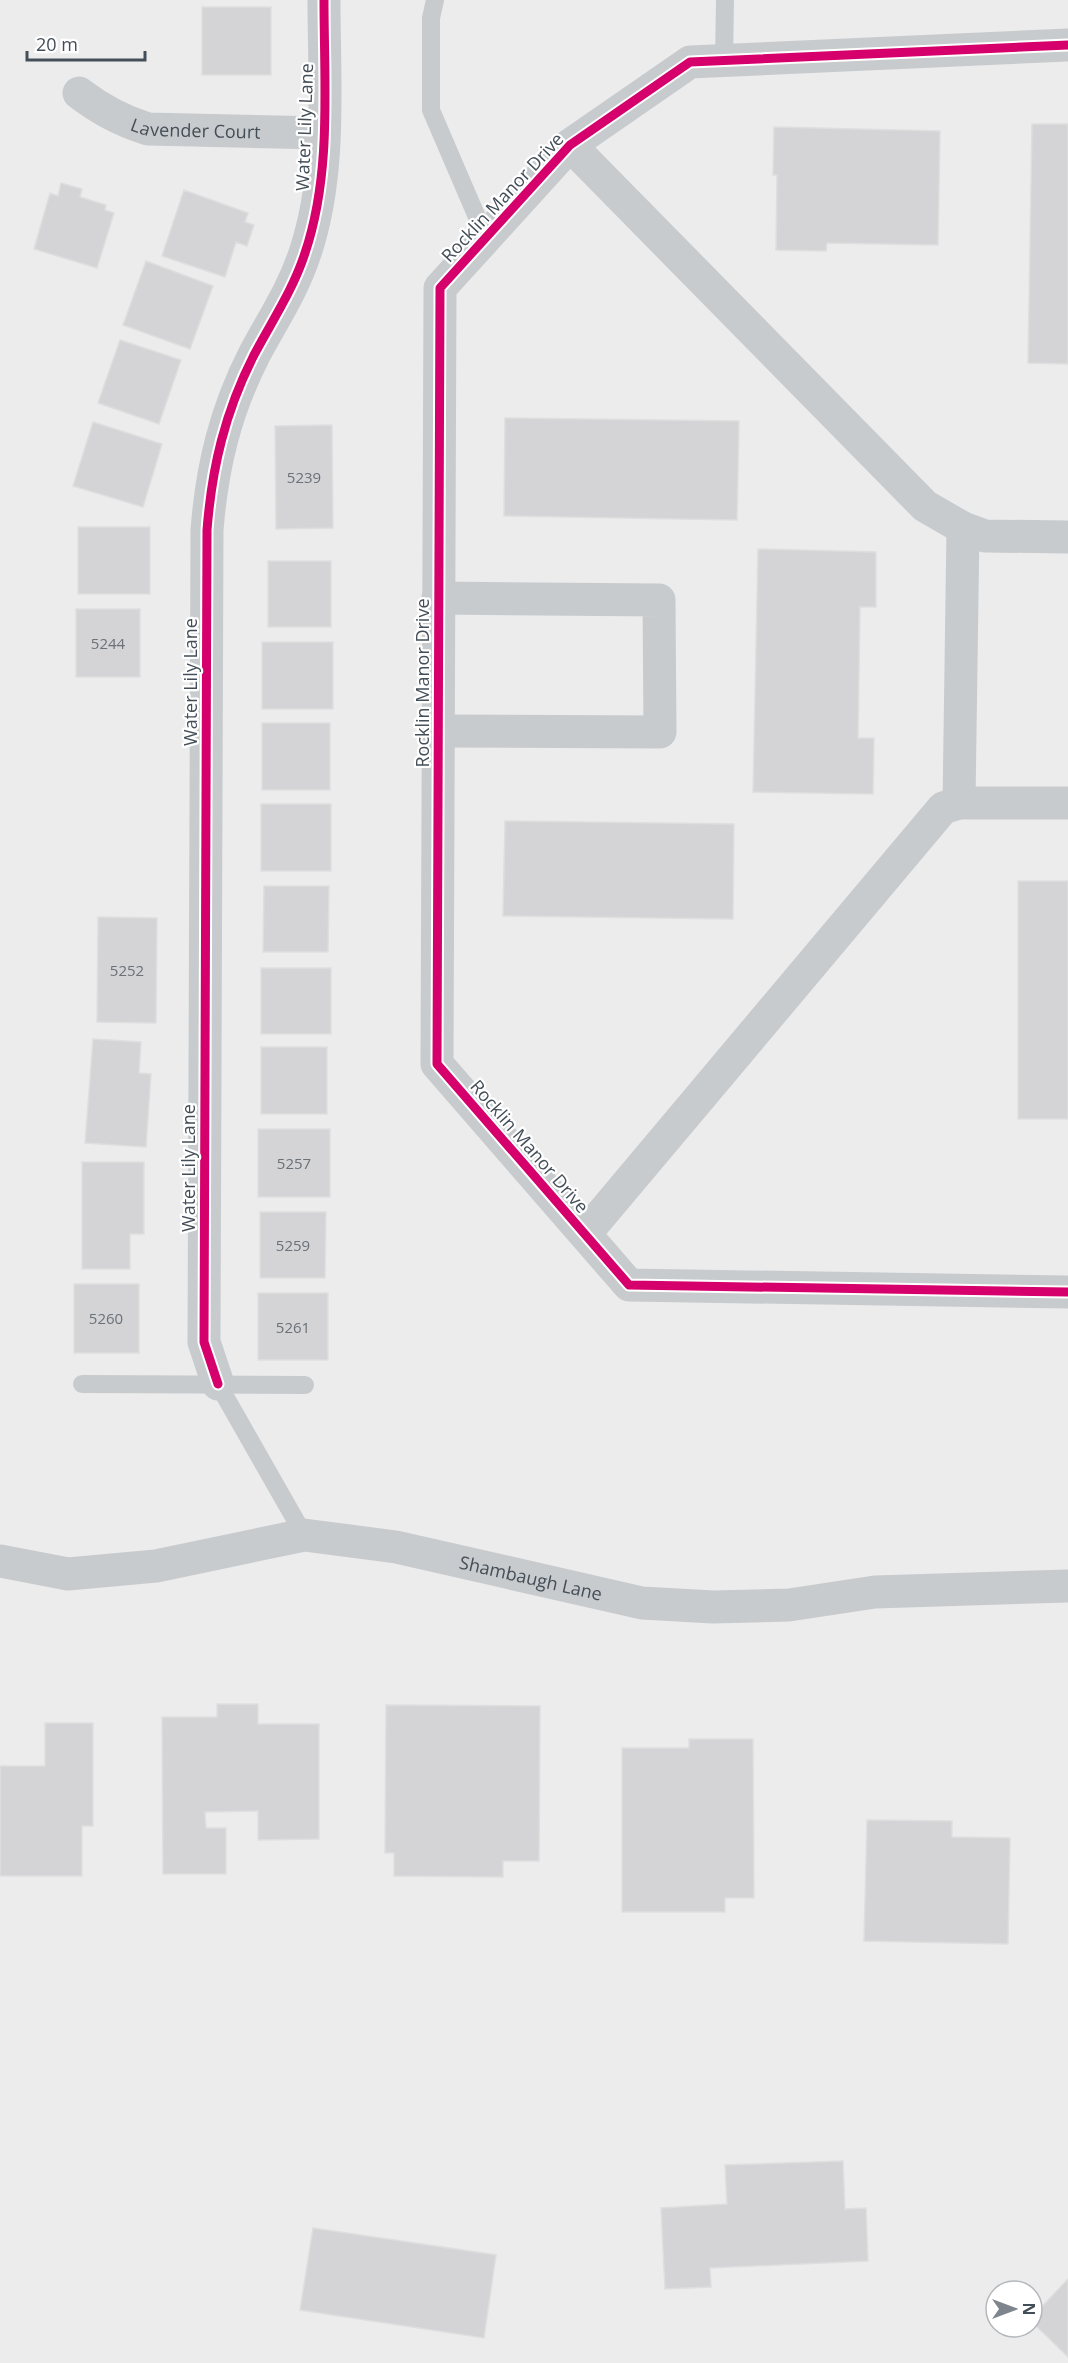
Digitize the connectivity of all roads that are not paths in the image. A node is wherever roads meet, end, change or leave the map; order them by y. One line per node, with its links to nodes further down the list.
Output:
1 (324, 0): 7 (street, Water Lily Lane)
2 (435, 0): 9 (lane)
3 (725, 0): 5 (lane)
4 (1068, 45): 5 (street, Rocklin Manor Drive)
5 (724, 61): 8 (street, Rocklin Manor Drive)
6 (79, 93): 7 (street, Lavender Court)
7 (323, 133): 19 (street, Water Lily Lane)
8 (570, 145): 9 (street, Rocklin Manor Drive); 10 (street)
9 (486, 238): 12 (street, Rocklin Manor Drive)
10 (963, 528): 11 (street); 14 (street)
11 (1068, 537)
12 (438, 598): 13 (street, Rocklin Manor Drive); 13 (street)
13 (438, 731): 16 (street, Rocklin Manor Drive)
14 (959, 803): 15 (street); 16 (street)
15 (1068, 803)
16 (585, 1234): 17 (street, Rocklin Manor Drive)
17 (1068, 1292)
18 (81, 1384): 19 (lane)
19 (218, 1384): 20 (lane); 21 (lane)
20 (305, 1385)
21 (304, 1535): 22 (street, Shambaugh Lane); 23 (street, Shambaugh Lane)
22 (0, 1561)
23 (1068, 1586)

